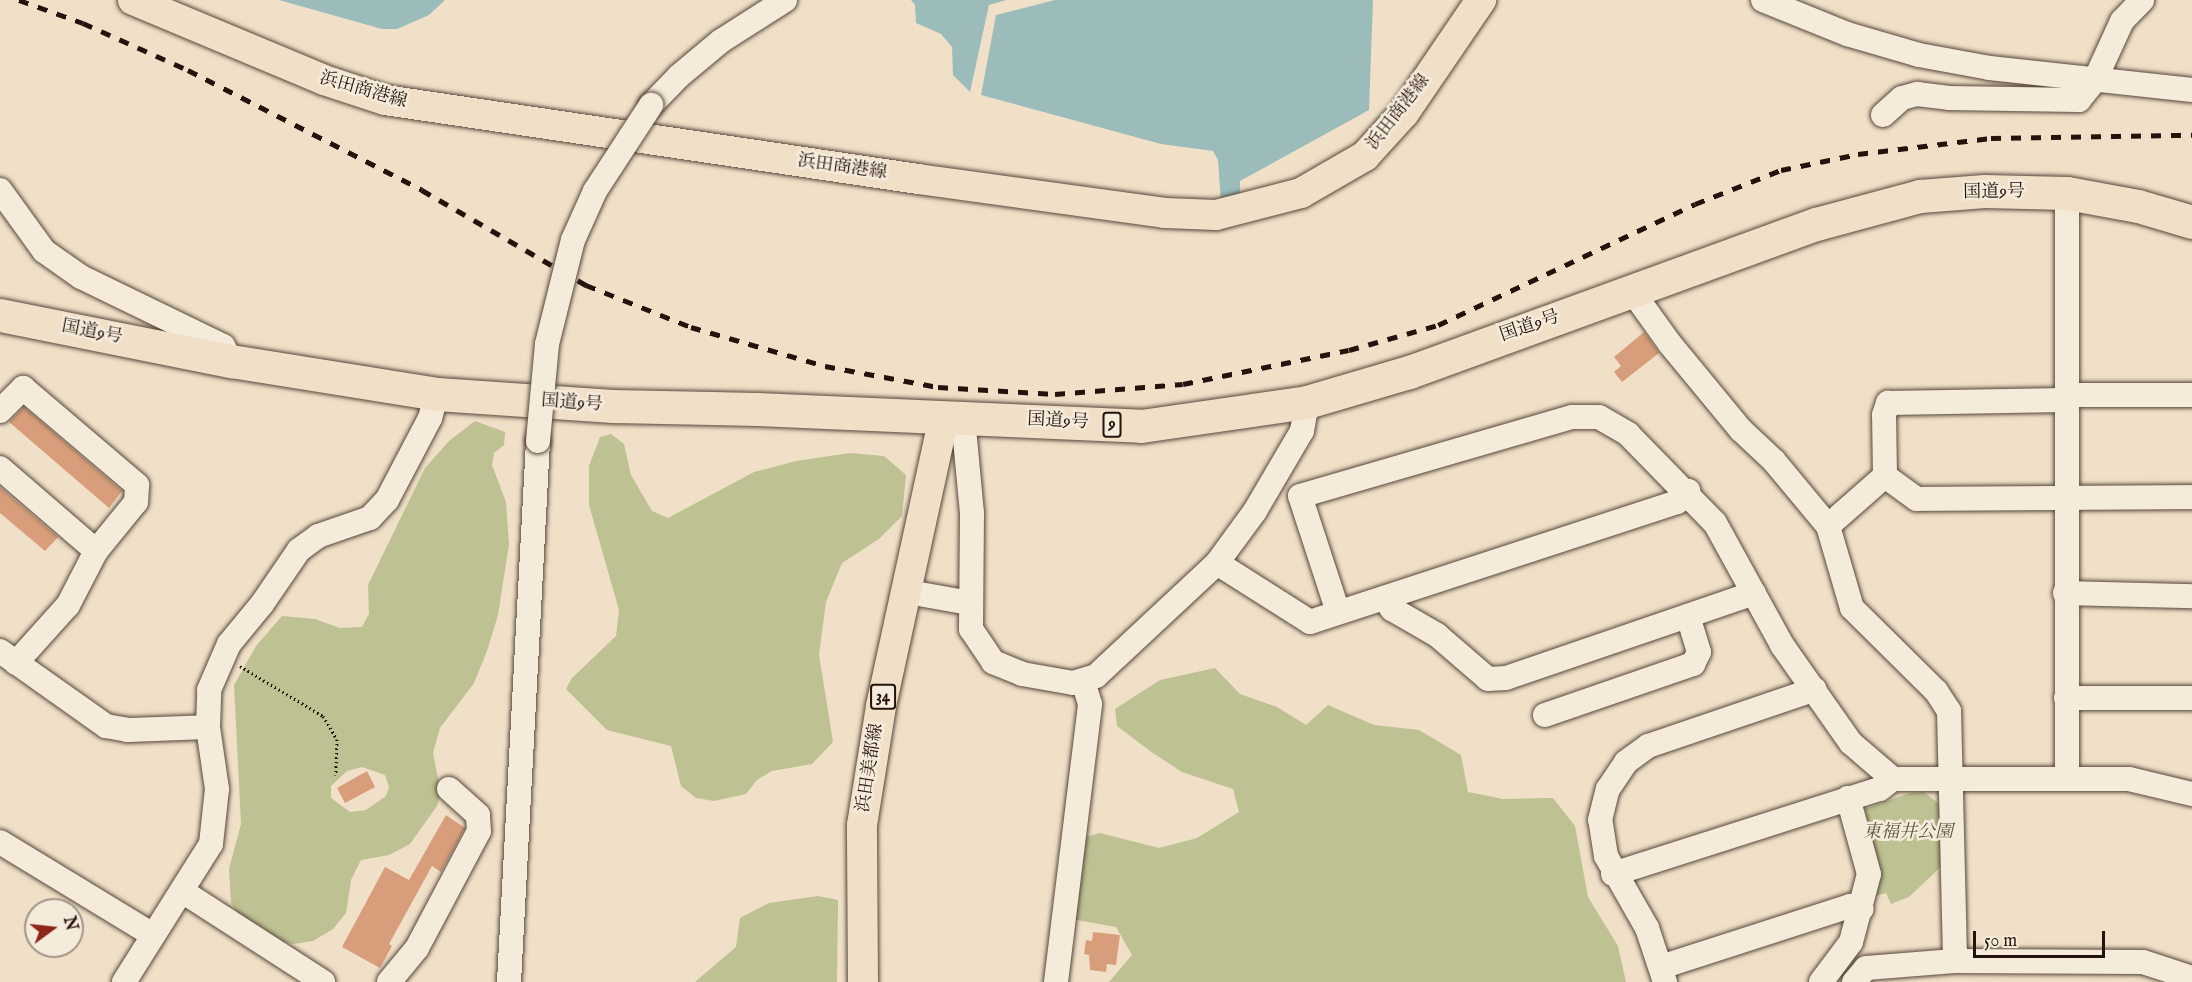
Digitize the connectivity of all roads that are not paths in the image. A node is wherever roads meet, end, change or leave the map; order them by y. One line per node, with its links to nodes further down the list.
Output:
1 (133, 0): 3 (main road, 浜田商港線)
2 (785, 0): 61 (street, bridge)
3 (1482, 0)
4 (1763, 0): 6 (street)
5 (2142, 0): 6 (street)
6 (2095, 80): 7 (street); 8 (street)
7 (2192, 90)
8 (1883, 115)
9 (0, 190): 14 (street)
10 (2067, 193): 11 (highway, 国道9号 / 9); 12 (highway, 国道9号 / 9); 17 (street)
11 (2192, 222)
12 (1632, 291): 18 (highway, 国道9号 / 9); 26 (street)
13 (0, 315): 14 (highway, 国道9号 / 9)
14 (231, 361): 15 (highway, 国道9号 / 9)
15 (438, 394): 20 (highway, 国道9号 / 9); 43 (street)
16 (2192, 395): 17 (street)
17 (2066, 397): 22 (street); 25 (street)
18 (1306, 402): 20 (highway, 国道9号 / 9); 28 (street)
19 (0, 411): 27 (street)
20 (954, 417): 29 (main road, 浜田美都線 / 34); 34 (street)
21 (0, 468): 27 (street)
22 (1885, 476): 25 (street); 26 (street)
23 (1688, 491): 30 (street); 33 (street); 35 (street)
24 (2192, 498): 25 (street)
25 (2066, 499): 31 (street)
26 (1828, 526): 46 (street)
27 (96, 551): 37 (street)
28 (1217, 563): 35 (street); 38 (street)
29 (908, 592): 34 (street); 62 (main road, 浜田美都線 / 34)
30 (1754, 593): 36 (street); 39 (street)
31 (2065, 593): 32 (street); 40 (street)
32 (2192, 596)
33 (1384, 598): 35 (street); 36 (street)
34 (970, 603): 38 (street)
35 (1338, 612)
36 (1688, 616): 42 (street)
37 (8, 657): 43 (street)
38 (1083, 681): 63 (street)
39 (1815, 689): 45 (street); 51 (street)
40 (2066, 698): 41 (street); 44 (street)
41 (2192, 698)
42 (1545, 715)
43 (208, 727): 52 (street)
44 (2067, 778): 46 (street); 48 (street)
45 (1893, 779): 46 (street); 49 (street)
46 (1952, 779): 55 (street)
47 (449, 789): 60 (street)
48 (2192, 794)
49 (1848, 798): 51 (street); 53 (street)
50 (0, 842): 54 (street)
51 (1614, 874): 56 (street)
52 (182, 891): 54 (street); 59 (street)
53 (1862, 909): 56 (street); 64 (street)
54 (153, 935): 58 (street)
55 (1955, 961): 57 (street); 65 (street)
56 (1663, 975)
57 (2192, 978)
58 (124, 982)
59 (323, 982)
60 (389, 982)
61 (509, 982)
62 (863, 982)
63 (1056, 982)
64 (1821, 982)
65 (1854, 982)

